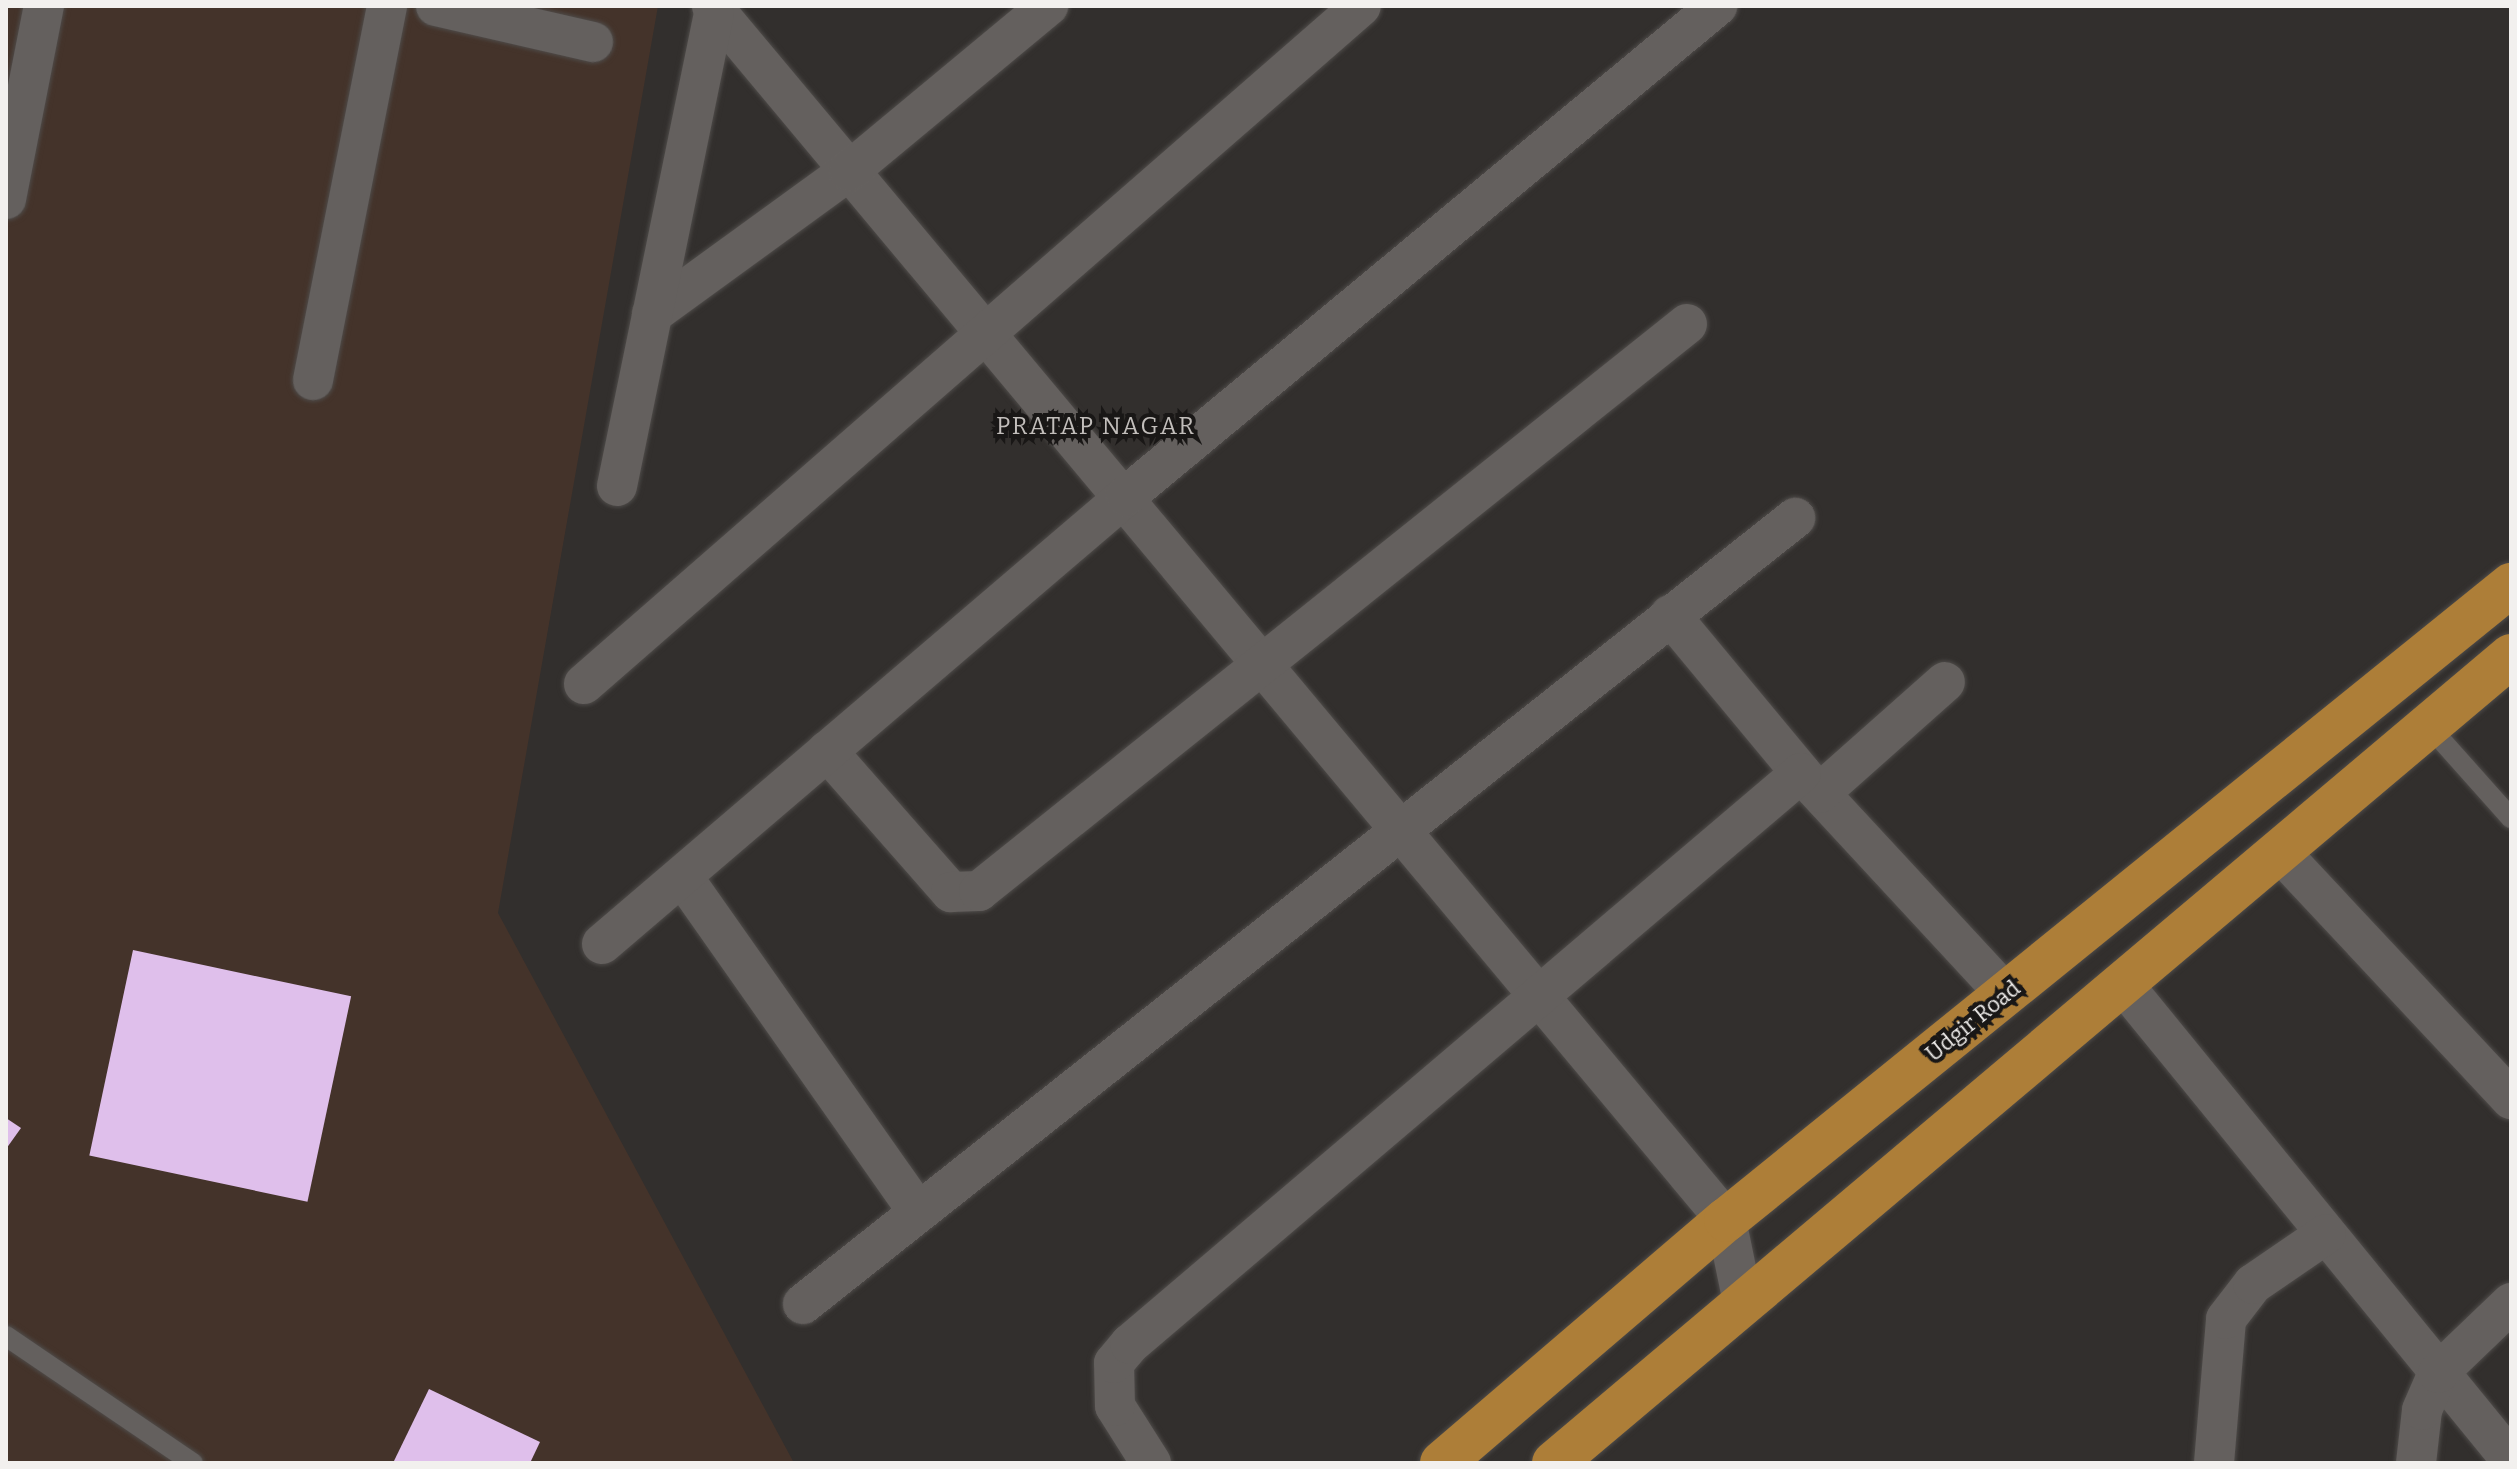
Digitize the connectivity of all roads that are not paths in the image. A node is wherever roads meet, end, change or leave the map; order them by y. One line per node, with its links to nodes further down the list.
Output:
1 (44, 6): 10 (street)
2 (387, 6): 14 (street)
3 (436, 6): 8 (street)
4 (1048, 6): 9 (street)
5 (1361, 6): 13 (street)
6 (1717, 6): 16 (street)
7 (713, 10): 9 (street); 11 (street)
8 (593, 42)
9 (849, 171): 11 (street); 13 (street)
10 (6, 199)
11 (652, 314): 15 (street)
12 (1687, 324): 21 (street)
13 (987, 335): 16 (street); 23 (street)
14 (313, 380)
15 (617, 486)
16 (1126, 496): 21 (street); 25 (street)
17 (1795, 518): 19 (street)
18 (2511, 585): 33 (highway, Udgir Road)
19 (1670, 615): 26 (street); 28 (street)
20 (2511, 656): 24 (highway)
21 (1262, 663): 25 (street); 28 (street)
22 (1945, 682): 26 (street)
23 (584, 684)
24 (2428, 725): 27 (lane); 29 (highway)
25 (827, 751): 30 (street)
26 (1811, 783): 33 (street); 34 (street)
27 (2511, 818)
28 (1396, 828): 34 (street); 36 (street)
29 (2279, 851): 32 (highway); 35 (street)
30 (682, 876): 31 (street); 36 (street)
31 (602, 944)
32 (2122, 983): 38 (street); 39 (highway)
33 (2006, 994): 37 (highway, Udgir Road)
34 (1534, 996): 37 (street); 46 (street)
35 (2511, 1099)
36 (918, 1212): 41 (street)
37 (1726, 1220): 39 (street); 47 (highway, Udgir Road)
38 (2326, 1234): 43 (street); 49 (street)
39 (1743, 1302): 48 (highway)
40 (2511, 1303): 43 (street)
41 (803, 1304)
42 (6, 1336): 45 (lane)
43 (2438, 1373): 44 (street); 50 (street)
44 (2511, 1460)
45 (193, 1463)
46 (1151, 1463)
47 (1442, 1463)
48 (1554, 1463)
49 (2214, 1463)
50 (2416, 1463)

